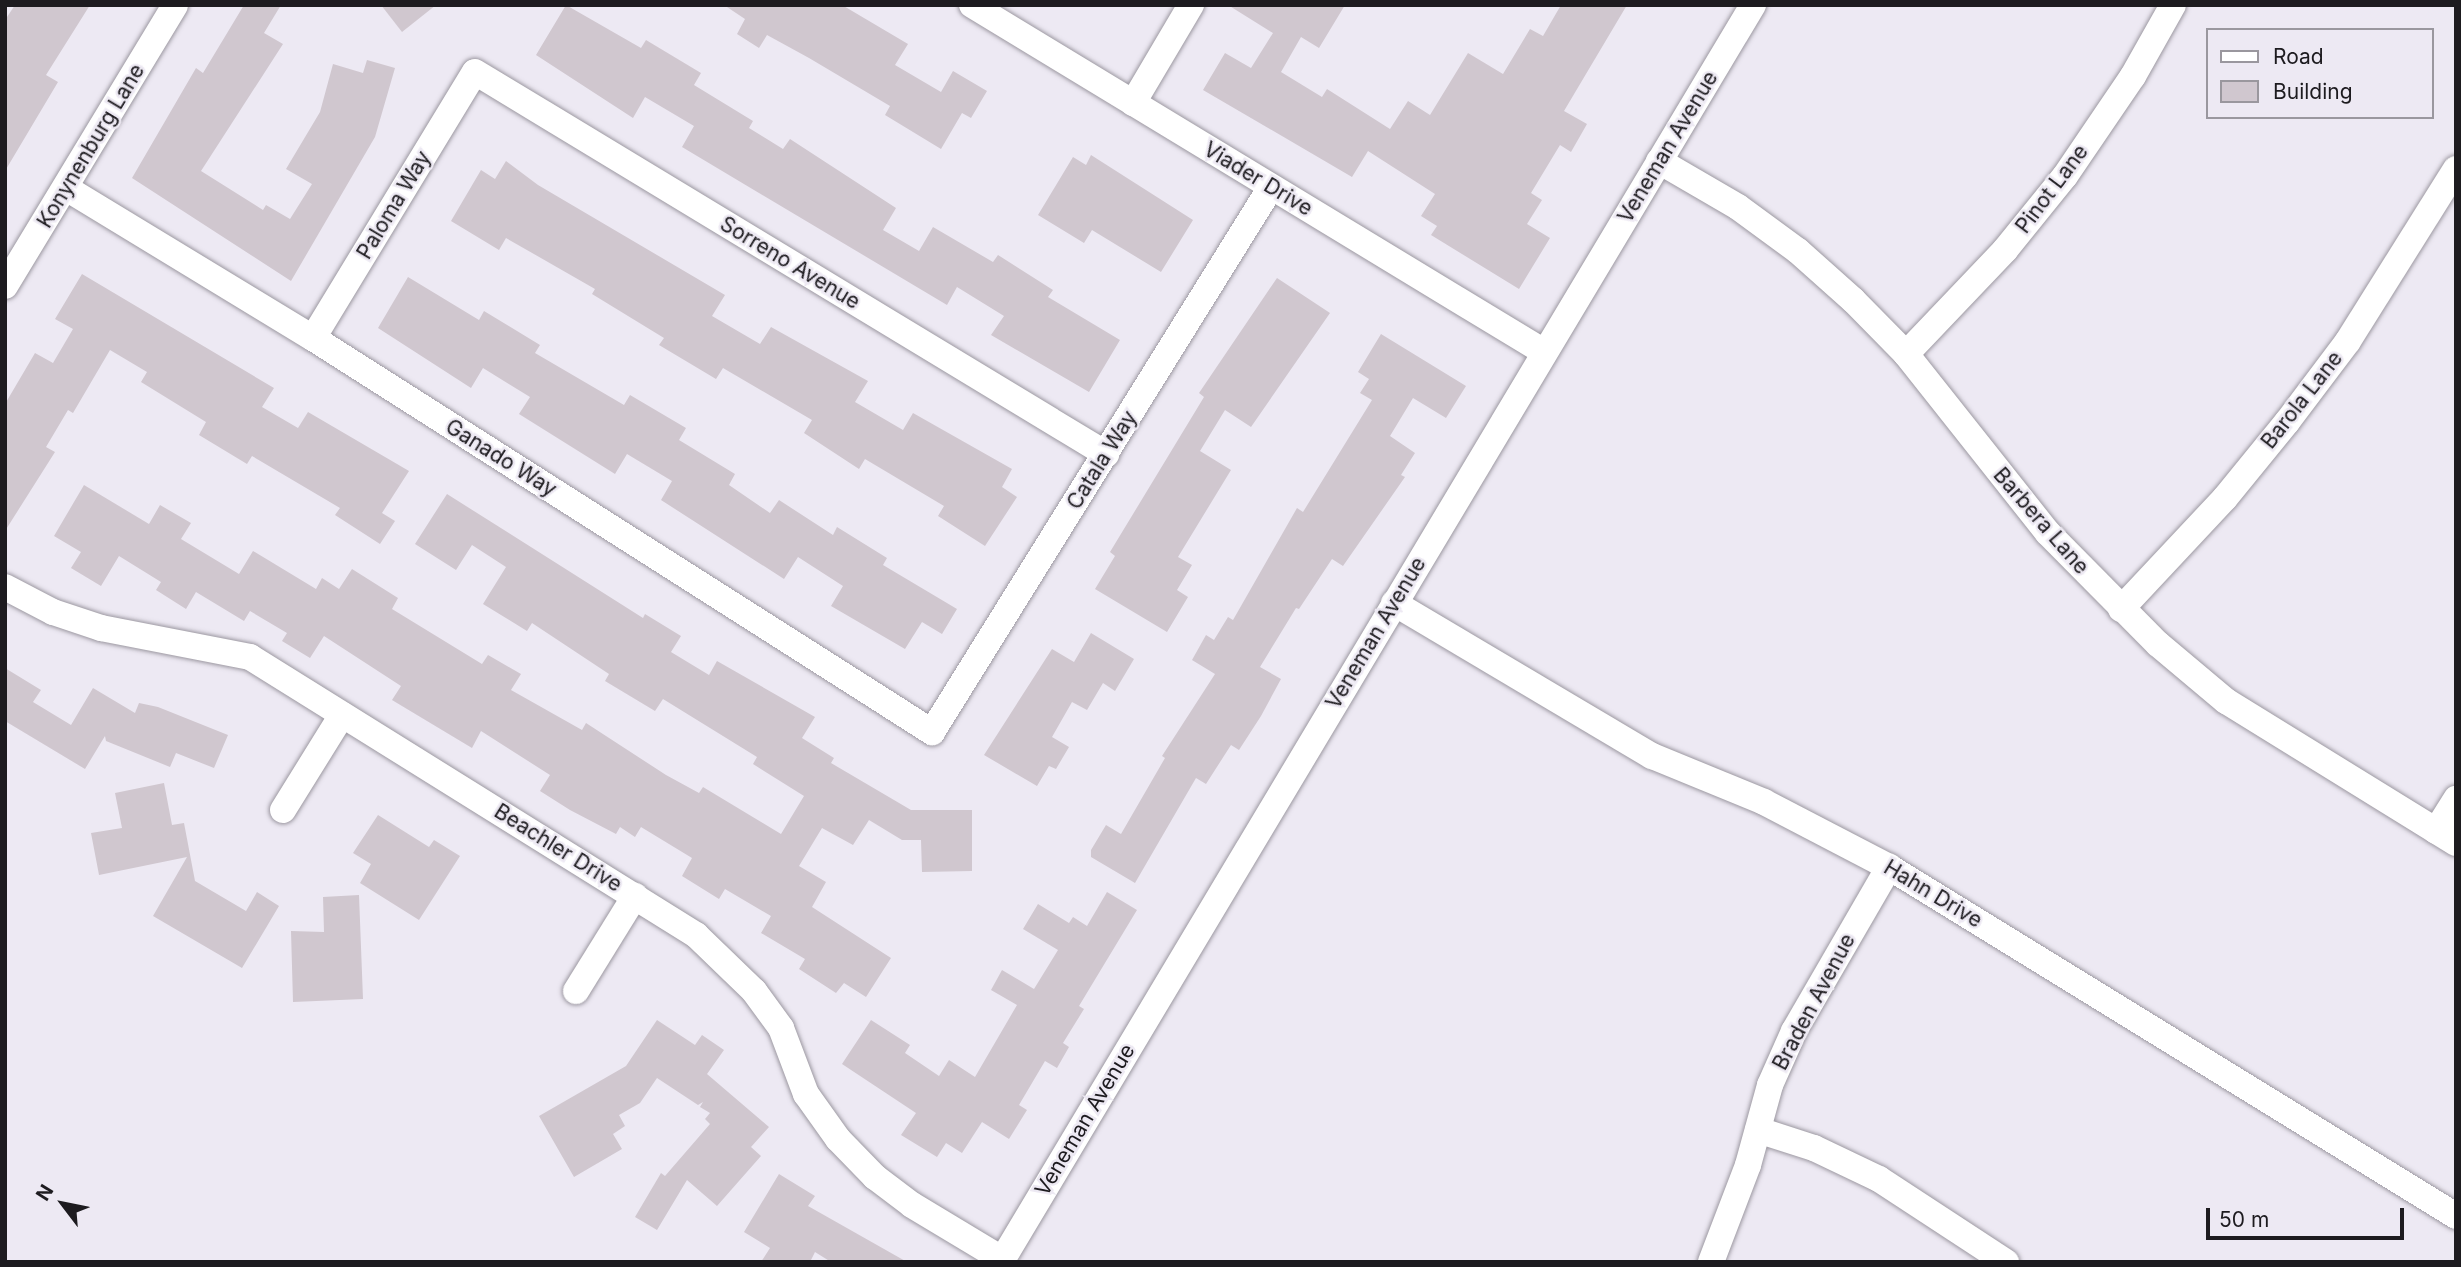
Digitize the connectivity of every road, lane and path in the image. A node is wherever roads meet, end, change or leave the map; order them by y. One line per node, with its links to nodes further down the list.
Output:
1 (175, 5): 11 (street, Konynenburg Lane)
2 (972, 5): 7 (street, Viader Drive)
3 (1191, 5): 7 (street)
4 (1753, 5): 8 (street, Veneman Avenue)
5 (2172, 5): 15 (street, Pinot Lane)
6 (475, 72): 13 (street, Paloma Way); 16 (street, Sorreno Avenue)
7 (1133, 103): 10 (street, Viader Drive)
8 (1659, 161): 14 (street, Veneman Avenue); 15 (street, Barbera Lane)
9 (2456, 169): 19 (street, Barola Lane)
10 (1271, 187): 14 (street, Viader Drive); 16 (street, Catala Way)
11 (66, 188): 12 (street, Konynenburg Lane); 13 (street, Ganado Way)
12 (5, 286)
13 (313, 338): 21 (street, Ganado Way)
14 (1544, 352): 18 (street, Veneman Avenue)
15 (1906, 354): 19 (street, Barbera Lane)
16 (1106, 453): 21 (street, Catala Way)
17 (5, 587): 20 (street, Beachler Drive)
18 (1394, 603): 25 (street, Hahn Drive); 30 (street, Veneman Avenue)
19 (2121, 609): 24 (street, Barbera Lane)
20 (342, 715): 23 (street); 26 (street, Beachler Drive)
21 (932, 732)
22 (2456, 799): 24 (street)
23 (283, 810)
24 (2446, 837)
25 (1889, 867): 28 (street, Braden Avenue); 29 (street, Hahn Drive)
26 (635, 896): 27 (street); 30 (street, Beachler Drive)
27 (576, 991)
28 (1758, 1129): 31 (street, Braden Avenue); 32 (street)
29 (2456, 1216)
30 (1001, 1260)
31 (1711, 1262)
32 (2006, 1262)

